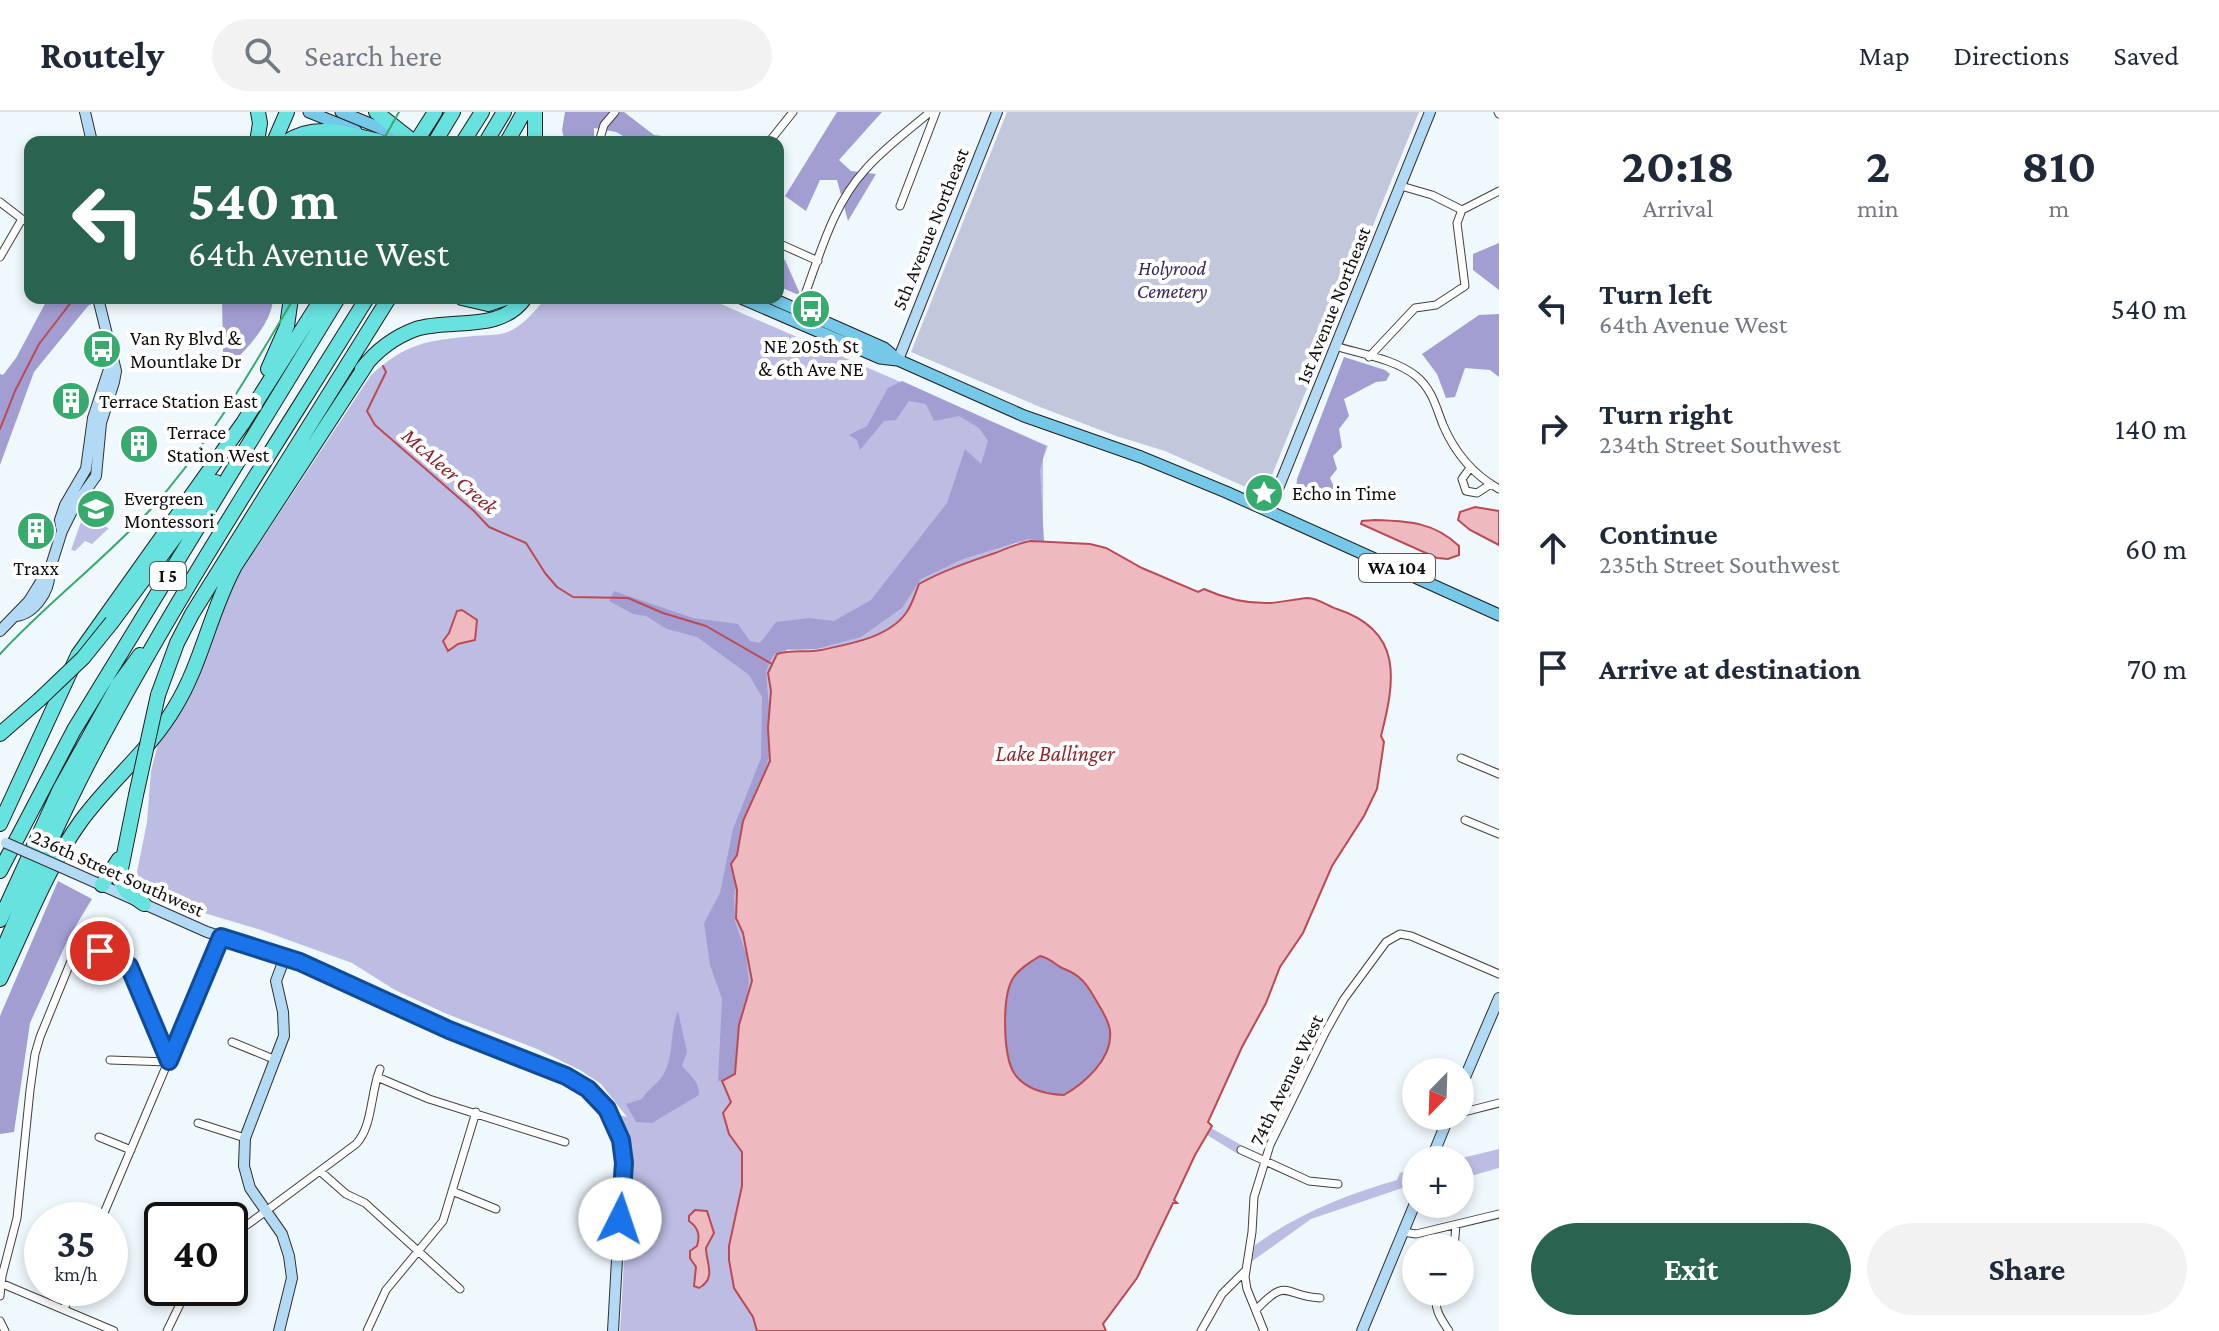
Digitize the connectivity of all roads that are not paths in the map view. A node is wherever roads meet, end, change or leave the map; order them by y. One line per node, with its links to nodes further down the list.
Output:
1 (85, 112): 18 (street)
2 (258, 112): 19 (highway)
3 (287, 112): 20 (highway)
4 (309, 112): 23 (main road)
5 (341, 112): 24 (main road)
6 (376, 112): 25 (highway)
7 (453, 112): 27 (highway)
8 (482, 112): 28 (highway)
9 (504, 112): 29 (highway)
10 (524, 112): 30 (highway)
11 (535, 112): 31 (highway)
12 (615, 112): 32 (street)
13 (793, 112): 33 (street)
14 (933, 112): 37 (street); 43 (street)
15 (997, 112): 58 (street, 5th Avenue Northeast)
16 (1430, 112): 34 (street, 1st Avenue Northeast)
17 (432, 117): 26 (highway)
18 (91, 136)
19 (258, 136)
20 (277, 136)
21 (297, 136): 22 (highway)
22 (353, 136)
23 (369, 136)
24 (400, 136)
25 (407, 136)
26 (419, 136)
27 (439, 136)
28 (466, 136)
29 (490, 136)
30 (510, 136)
31 (535, 136)
32 (601, 136)
33 (774, 136)
34 (1401, 186): 38 (street); 56 (street, 1st Avenue Northeast)
35 (1499, 191): 38 (street)
36 (0, 202): 39 (street)
37 (900, 206)
38 (1462, 210): 57 (street)
39 (24, 219)
40 (24, 223): 42 (street)
41 (784, 246): 43 (street)
42 (0, 257)
43 (818, 261): 53 (street)
44 (99, 304): 68 (street)
45 (290, 304): 62 (highway)
46 (318, 304): 62 (highway)
47 (334, 304): 60 (highway, I 5)
48 (363, 304): 66 (highway, I 5)
49 (385, 304): 63 (highway)
50 (519, 304): 59 (highway)
51 (754, 304): 54 (main road, WA 104)
52 (784, 304): 53 (main road, WA 104)
53 (799, 310): 54 (main road); 55 (main road); 58 (main road, WA 104)
54 (779, 315): 55 (main road, WA 104)
55 (823, 334): 58 (main road, WA 104)
56 (1335, 346): 57 (street); 65 (street, 1st Avenue Northeast)
57 (1369, 357): 61 (street)
58 (898, 360): 65 (main road, WA 104)
59 (368, 362): 63 (highway); 87 (highway)
60 (271, 407): 69 (highway, bridge); 70 (highway, I 5)
61 (1470, 468): 64 (street); 64 (street)
62 (205, 474): 74 (highway)
63 (277, 476): 77 (highway, bridge)
64 (1495, 487)
65 (1269, 511): 67 (main road, WA 104)
66 (174, 611): 82 (highway); 84 (highway, I 5)
67 (1499, 615)
68 (0, 631)
69 (0, 734)
70 (66, 744): 78 (highway, I 5); 80 (highway)
71 (1461, 758): 72 (street)
72 (1499, 774)
73 (1465, 820): 75 (street)
74 (0, 824)
75 (1499, 834)
76 (0, 840): 79 (street, 236th Street Southwest, bridge)
77 (123, 851): 79 (highway); 81 (highway)
78 (0, 871)
79 (102, 885): 81 (street, 236th Street Southwest)
80 (0, 902)
81 (144, 904): 83 (street, 236th Street Southwest)
82 (0, 920)
83 (221, 937): 85 (street, 236th Street Southwest); 93 (street)
84 (0, 957)
85 (285, 957): 92 (street); 133 (street, 236th Street Southwest)
86 (1499, 974): 103 (street, 74th Avenue West)
87 (0, 979)
88 (1499, 998): 90 (street)
89 (232, 1042): 92 (street)
90 (1473, 1058)
91 (110, 1060): 93 (street)
92 (276, 1060): 99 (street)
93 (168, 1062): 101 (street); 118 (street)
94 (1499, 1103): 95 (street)
95 (1474, 1109)
96 (476, 1112): 100 (street); 104 (street); 106 (street)
97 (198, 1123): 99 (street)
98 (99, 1137): 101 (street)
99 (245, 1138): 109 (street)
100 (565, 1142)
101 (131, 1150): 107 (street)
102 (1241, 1150): 103 (street)
103 (1265, 1162): 105 (street); 117 (street, 74th Avenue West)
104 (321, 1172): 109 (street); 116 (street)
105 (1338, 1184)
106 (452, 1191): 108 (street); 116 (street)
107 (109, 1202)
108 (496, 1209)
109 (267, 1211): 112 (street); 131 (street)
110 (1499, 1214): 113 (street)
111 (1409, 1218): 114 (street)
112 (248, 1224)
113 (1456, 1225): 114 (street); 115 (street)
114 (1403, 1232): 136 (street)
115 (1455, 1234)
116 (418, 1252): 119 (street); 132 (street)
117 (1245, 1267): 126 (street); 134 (street)
118 (3, 1284): 120 (street); 125 (street)
119 (460, 1289)
120 (0, 1296)
121 (1320, 1298): 126 (street)
122 (65, 1306): 125 (street)
123 (179, 1306): 130 (street)
124 (1436, 1306): 137 (street)
125 (64, 1309): 128 (street)
126 (1256, 1310): 135 (street)
127 (0, 1321): 129 (street)
128 (112, 1330)
129 (5, 1331)
130 (167, 1331)
131 (279, 1331)
132 (367, 1331)
133 (613, 1331)
134 (1201, 1331)
135 (1264, 1331)
136 (1362, 1331)
137 (1449, 1331)

